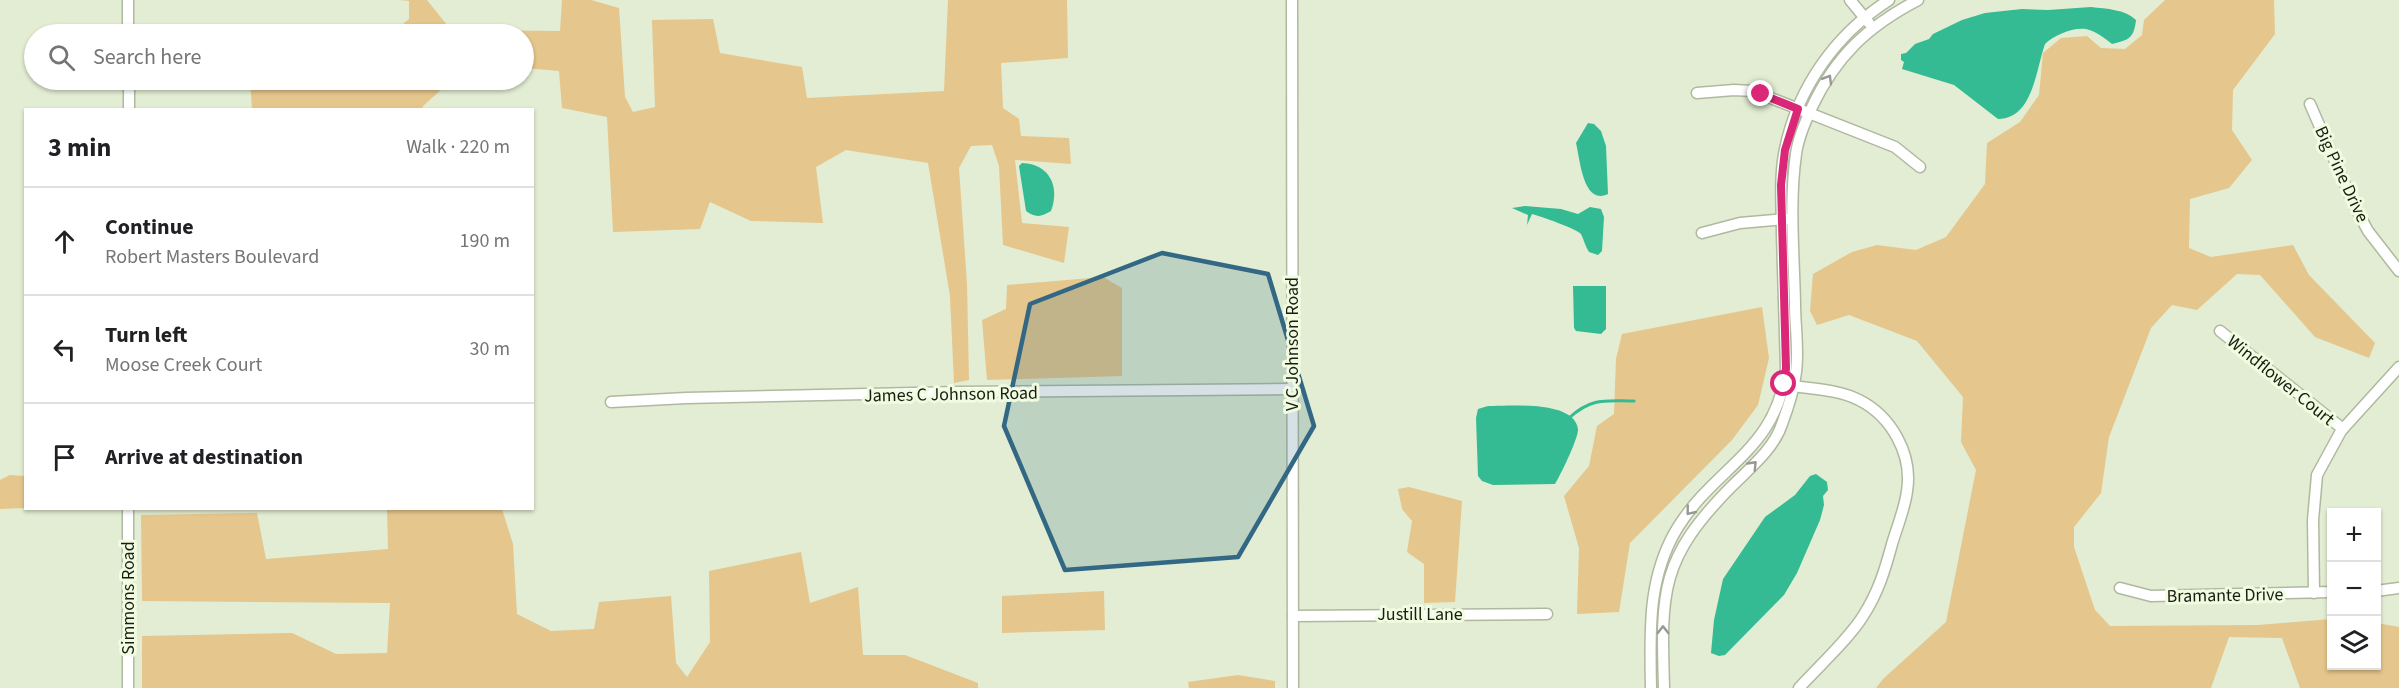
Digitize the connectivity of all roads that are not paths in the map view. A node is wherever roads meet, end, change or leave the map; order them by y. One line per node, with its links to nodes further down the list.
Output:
1 (128, 0): 7 (street)
2 (1292, 0): 22 (street, V C Johnson Road)
3 (1850, 0): 6 (street)
4 (1889, 0): 6 (street)
5 (1918, 0): 8 (street)
6 (1864, 18): 8 (street); 13 (street)
7 (128, 24)
8 (1873, 28): 14 (street, one-way to 8)
9 (129, 90): 12 (street)
10 (1697, 93): 13 (street)
11 (2310, 104): 18 (street, Big Pine Drive)
12 (129, 108)
13 (1798, 109): 14 (street); 16 (street)
14 (1809, 113): 15 (street); 16 (street)
15 (1920, 167)
16 (1788, 219): 17 (street); 21 (street)
17 (1702, 233)
18 (2399, 271)
19 (2220, 331): 24 (street, Windflower Court)
20 (2399, 367): 24 (street)
21 (1788, 385): 35 (street, one-way to 35); 36 (street, one-way to 21); 37 (street)
22 (1292, 389): 23 (street, James C Johnson Road); 32 (street, V C Johnson Road)
23 (611, 402)
24 (2343, 429): 30 (street)
25 (128, 510): 33 (street, Simmons Road)
26 (2120, 588): 30 (street, Bramante Drive)
27 (2399, 588): 28 (street)
28 (2381, 590)
29 (2327, 592): 30 (street, Bramante Drive)
30 (2314, 593)
31 (1547, 614): 32 (street, Justill Lane)
32 (1293, 616): 34 (street, V C Johnson Road)
33 (128, 688)
34 (1293, 688)
35 (1651, 688)
36 (1664, 688)
37 (1799, 688)

